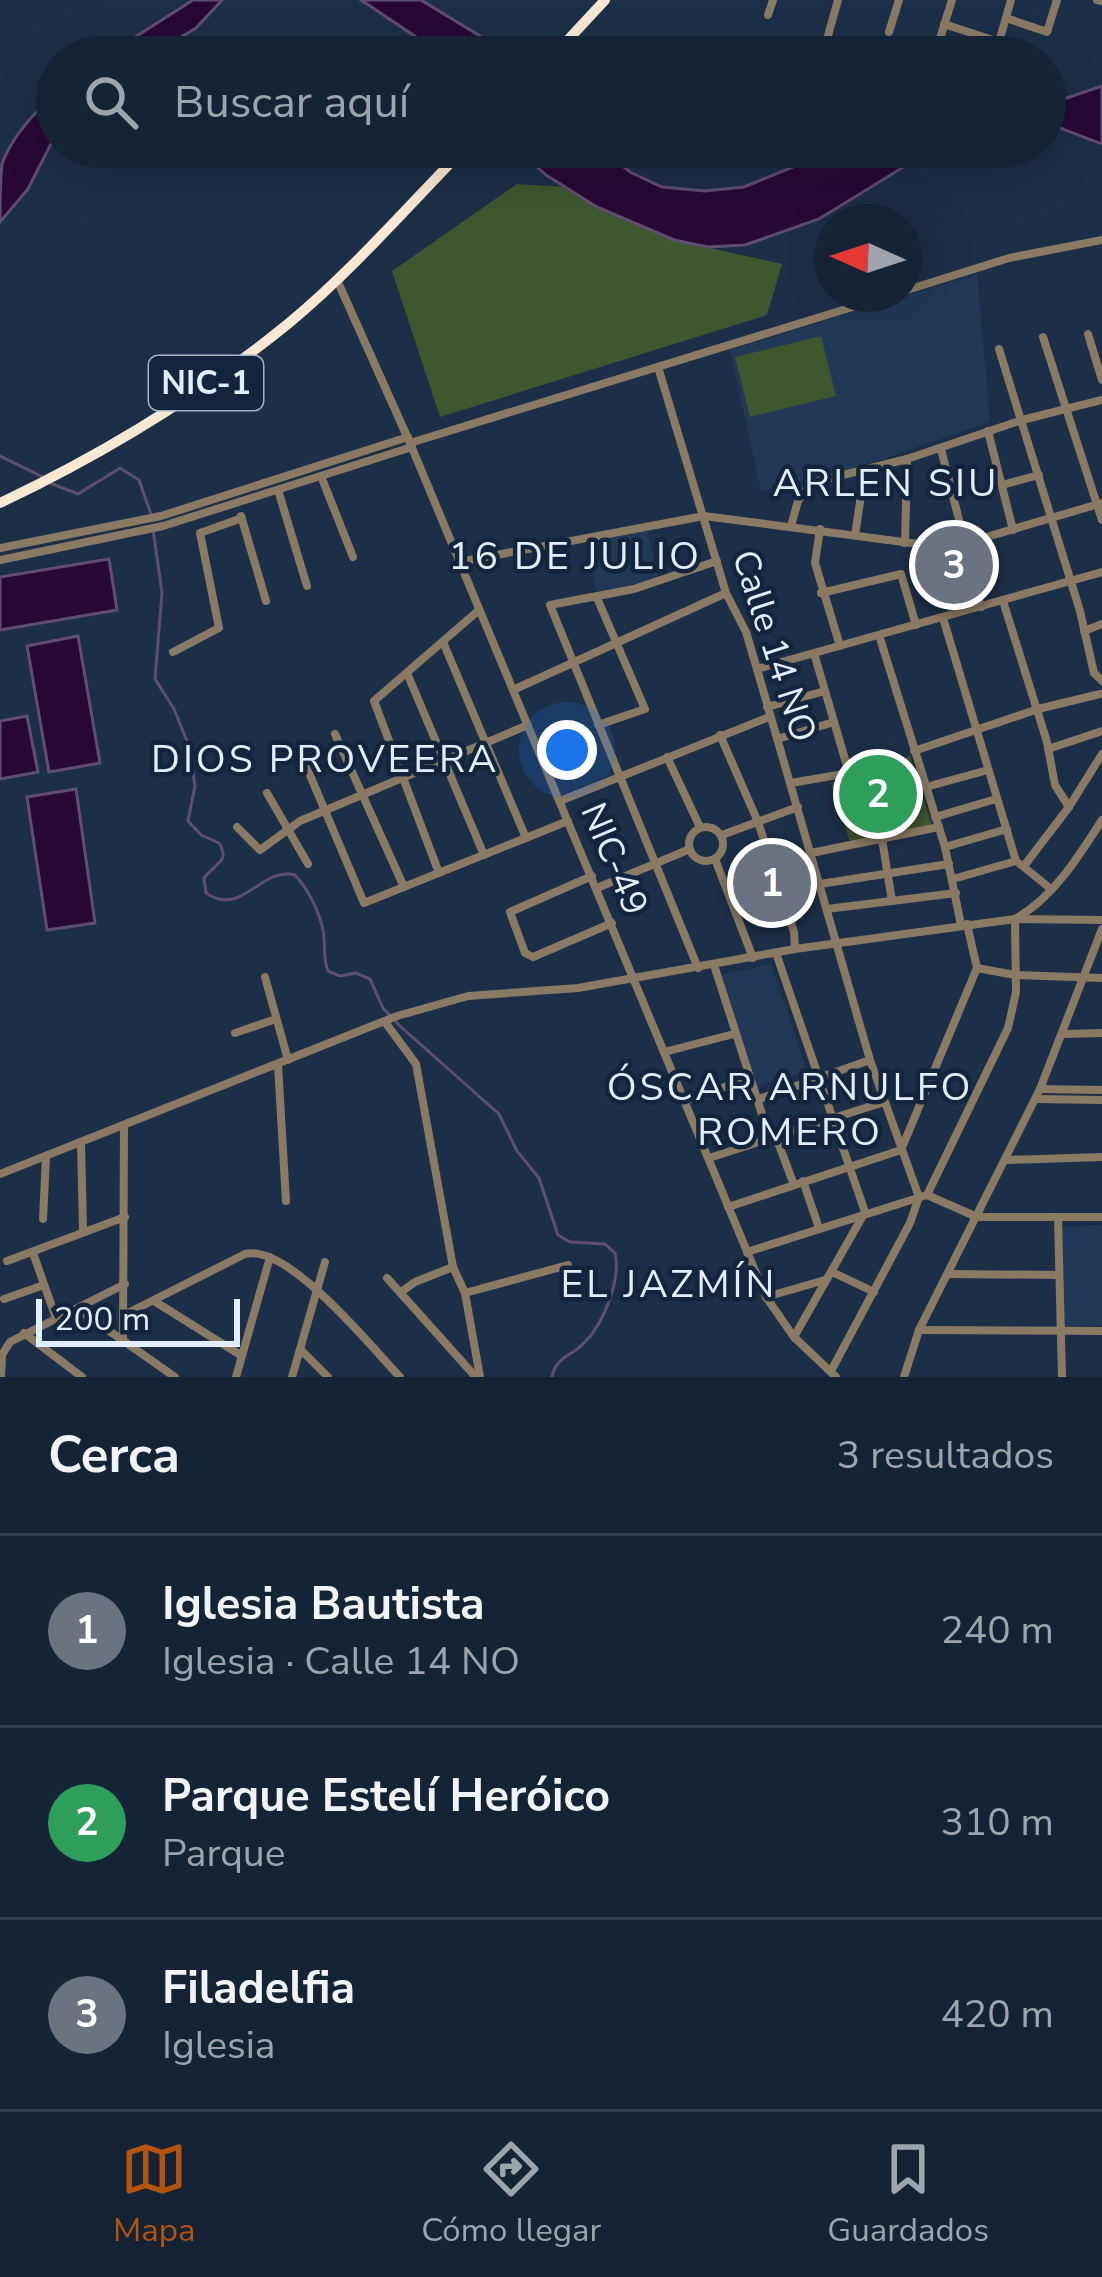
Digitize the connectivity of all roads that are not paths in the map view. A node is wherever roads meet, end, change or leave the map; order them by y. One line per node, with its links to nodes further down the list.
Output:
1 (604, 0): 12 (highway)
2 (773, 0): 8 (street)
3 (838, 0): 13 (street)
4 (899, 0): 11 (street)
5 (952, 0): 10 (street)
6 (1011, 0): 9 (street)
7 (1058, 0): 9 (street)
8 (768, 15)
9 (1006, 18): 16 (street)
10 (944, 24): 14 (street); 15 (street)
11 (889, 32)
12 (571, 36)
13 (828, 36)
14 (941, 36)
15 (981, 36)
16 (1001, 36)
17 (446, 168): 19 (highway, NIC-1)
18 (1102, 239): 20 (street)
19 (337, 280): 31 (street, NIC-49 / NIC-49); 40 (highway, NIC-1)
20 (922, 286)
21 (837, 312): 25 (street)
22 (1088, 334): 26 (street)
23 (1043, 337): 28 (street)
24 (999, 349): 29 (street)
25 (658, 367): 31 (street); 43 (street, Calle 14 NO)
26 (1102, 380)
27 (1102, 400): 28 (street)
28 (1064, 410): 29 (street); 42 (street)
29 (1022, 420): 30 (street); 35 (street)
30 (988, 431): 32 (street); 37 (street)
31 (410, 442): 36 (street); 39 (street); 59 (street, NIC-49 / NIC-49)
32 (941, 449): 33 (street); 54 (street)
33 (907, 459): 34 (street); 53 (street)
34 (865, 469): 49 (street); 52 (street)
35 (1039, 475): 37 (street); 45 (street)
36 (321, 476): 38 (street); 56 (street)
37 (1002, 485): 51 (street)
38 (278, 490): 41 (street); 62 (street)
39 (236, 492): 41 (street); 47 (street)
40 (0, 503)
41 (238, 504): 44 (street); 47 (street)
42 (1100, 504): 45 (street); 46 (street)
43 (704, 516): 49 (street); 58 (street, Calle 14 NO); 59 (street)
44 (242, 518): 66 (street); 78 (street)
45 (1052, 520): 51 (street); 61 (street)
46 (1102, 520)
47 (162, 521): 48 (street)
48 (143, 526): 55 (street); 57 (street)
49 (791, 526): 50 (street)
50 (820, 529): 52 (street); 64 (street)
51 (1013, 530): 54 (street)
52 (855, 535): 53 (street)
53 (905, 543): 54 (street)
54 (964, 544): 68 (street)
55 (0, 548)
56 (353, 557)
57 (0, 560)
58 (717, 561): 63 (street, Calle 14 NO); 65 (street)
59 (459, 562): 69 (street, NIC-49 / NIC-49)
60 (1102, 572): 61 (street)
61 (1071, 583): 67 (street); 73 (street)
62 (307, 586)
63 (726, 593): 76 (street); 81 (street, Calle 14 NO)
64 (821, 593): 72 (street); 77 (street)
65 (597, 598): 76 (street); 80 (street)
66 (266, 601)
67 (1003, 601): 68 (street); 87 (street)
68 (981, 607): 70 (street)
69 (479, 610): 75 (street); 84 (street, NIC-49 / NIC-49)
70 (943, 617): 72 (street); 92 (street)
71 (1102, 624): 73 (street)
72 (916, 625): 74 (street)
73 (1084, 631): 83 (street)
74 (880, 635): 77 (street); 99 (street)
75 (442, 642): 82 (street); 97 (street)
76 (617, 644): 80 (street); 91 (street)
77 (840, 646): 79 (street)
78 (173, 652)
79 (814, 653): 81 (street); 85 (street)
80 (574, 664): 84 (street); 91 (street)
81 (758, 669): 88 (street, Calle 14 NO)
82 (407, 673): 102 (street); 105 (street)
83 (1100, 680): 86 (street)
84 (513, 690): 90 (street, NIC-49 / NIC-49)
85 (825, 692): 88 (street); 89 (street)
86 (1101, 699): 87 (street)
87 (1038, 709): 92 (street); 98 (street)
88 (768, 712): 95 (street); 96 (street, Calle 14 NO)
89 (834, 722): 96 (street); 107 (street)
90 (528, 724): 97 (street); 112 (street, NIC-49 / NIC-49)
91 (598, 725): 106 (street)
92 (979, 731): 99 (street); 104 (street)
93 (1102, 731): 98 (street)
94 (335, 734): 110 (street)
95 (720, 735): 101 (street); 118 (street)
96 (776, 740): 107 (street, Calle 14 NO)
97 (484, 743): 102 (street); 125 (street)
98 (1048, 749): 114 (street)
99 (914, 752): 108 (street)
100 (1102, 754): 114 (street)
101 (667, 757): 106 (street); 122 (street)
102 (444, 760): 105 (street); 130 (street)
103 (304, 761): 115 (street)
104 (988, 770): 108 (street); 111 (street)
105 (403, 778): 110 (street); 136 (street)
106 (620, 778): 112 (street); 135 (street)
107 (791, 783): 113 (street, Calle 14 NO)
108 (926, 787): 119 (street)
109 (268, 793): 121 (street)
110 (364, 794): 115 (street); 141 (street)
111 (996, 799): 119 (street); 123 (street)
112 (560, 801): 117 (street, NIC-49 / NIC-49)
113 (798, 807): 118 (street); 129 (street, Calle 14 NO)
114 (1069, 807): 132 (street)
115 (323, 811): 121 (street); 141 (street)
116 (1102, 820): 143 (street)
117 (568, 821): 125 (street); 138 (street, NIC-49 / NIC-49)
118 (758, 822): 124 (street); 153 (street)
119 (937, 822): 126 (street); 127 (street)
120 (237, 827): 121 (street)
121 (290, 827): 133 (street)
122 (700, 827): 124 (street); 128 (street)
123 (1007, 830): 127 (street); 132 (street)
124 (722, 835): 131 (street)
125 (526, 838): 130 (street)
126 (882, 839): 129 (street); 137 (street)
127 (945, 847): 134 (street)
128 (689, 849): 131 (street); 135 (street)
129 (811, 854): 140 (street, Calle 14 NO)
130 (484, 855): 136 (street)
131 (715, 859): 155 (street)
132 (1020, 863): 139 (street); 143 (street)
133 (308, 864)
134 (949, 864): 137 (street); 139 (street)
135 (656, 865): 142 (street); 157 (street)
136 (439, 872): 141 (street)
137 (886, 872): 140 (street); 145 (street)
138 (592, 876): 142 (street, NIC-49 / NIC-49); 149 (street)
139 (953, 879): 144 (street)
140 (820, 884): 146 (street, Calle 14 NO)
141 (404, 887)
142 (597, 888): 149 (street, NIC-49 / NIC-49)
143 (1052, 890): 147 (street)
144 (956, 893): 145 (street); 150 (street)
145 (892, 902): 146 (street)
146 (827, 909): 152 (street, Calle 14 NO)
147 (1015, 919): 148 (street); 150 (street); 159 (street)
148 (1102, 920)
149 (612, 923): 163 (street, NIC-49 / NIC-49)
150 (964, 924): 152 (street); 158 (street)
151 (1102, 929): 161 (street)
152 (838, 943): 153 (street); 171 (street, Calle 14 NO)
153 (795, 949): 154 (street)
154 (776, 953): 155 (street); 174 (street)
155 (753, 958): 156 (street)
156 (714, 965): 157 (street); 168 (street)
157 (698, 968): 163 (street)
158 (977, 968): 159 (street); 185 (street)
159 (1016, 975): 161 (street); 193 (street)
160 (265, 977): 164 (street)
161 (1082, 978): 162 (street); 169 (street)
162 (1102, 978)
163 (636, 980): 165 (street); 170 (street, NIC-49 / NIC-49)
164 (276, 1019): 167 (street); 172 (street)
165 (391, 1019): 172 (street); 210 (street)
166 (1102, 1033): 169 (street)
167 (236, 1034)
168 (734, 1034): 170 (street); 173 (street)
169 (1064, 1034): 176 (street)
170 (664, 1052): 179 (street, NIC-49 / NIC-49)
171 (870, 1060): 174 (street); 180 (street, Calle 14 NO)
172 (283, 1063): 182 (street); 194 (street)
173 (748, 1078): 177 (street); 179 (street)
174 (818, 1078): 177 (street); 181 (street)
175 (1102, 1090): 176 (street)
176 (1038, 1094): 178 (street); 189 (street)
177 (756, 1100): 183 (street)
178 (1102, 1100)
179 (684, 1101): 188 (street, NIC-49 / NIC-49)
180 (884, 1102): 181 (street); 185 (street, Calle 14 NO)
181 (831, 1119): 183 (street); 190 (street)
182 (124, 1126): 184 (street); 198 (street)
183 (773, 1138): 188 (street); 192 (street)
184 (82, 1143): 186 (street); 203 (street)
185 (901, 1150): 190 (street); 193 (street, Calle 14 NO)
186 (46, 1157): 191 (street); 201 (street)
187 (1102, 1157): 189 (street)
188 (709, 1158): 195 (street, NIC-49 / NIC-49)
189 (1006, 1160): 197 (street)
190 (850, 1166): 192 (street); 196 (street)
191 (0, 1174)
192 (798, 1183): 195 (street); 202 (street)
193 (923, 1196): 196 (street); 197 (street); 219 (street)
194 (286, 1201)
195 (728, 1207): 204 (street, NIC-49 / NIC-49)
196 (865, 1212): 202 (street); 213 (street)
197 (977, 1216): 200 (street); 211 (street)
198 (125, 1217): 203 (street); 216 (street)
199 (1102, 1217): 200 (street)
200 (1058, 1218): 212 (street)
201 (44, 1219)
202 (819, 1228): 204 (street)
203 (83, 1232): 205 (street)
204 (747, 1252): 221 (street, NIC-49 / NIC-49)
205 (33, 1253): 207 (street); 215 (street)
206 (270, 1257): 217 (street); 223 (street); 234 (street)
207 (7, 1261)
208 (325, 1262): 217 (street)
209 (568, 1265): 220 (street)
210 (453, 1267): 218 (street); 220 (street)
211 (950, 1274): 212 (street); 227 (street)
212 (1059, 1275): 229 (street)
213 (829, 1276): 219 (street); 221 (street); 231 (street)
214 (387, 1278): 218 (street)
215 (44, 1285): 222 (street); 226 (street)
216 (124, 1285): 224 (street); 225 (street)
217 (317, 1289): 233 (street); 245 (street)
218 (401, 1292): 236 (street)
219 (874, 1292): 237 (street)
220 (465, 1293): 236 (street)
221 (766, 1297): 231 (street, NIC-49 / NIC-49)
222 (4, 1299)
223 (153, 1300): 225 (street); 234 (street)
224 (77, 1309): 226 (street); 232 (street)
225 (124, 1315): 232 (street)
226 (56, 1318): 230 (street)
227 (919, 1330): 229 (street); 246 (street)
228 (1102, 1330): 229 (street)
229 (1061, 1331): 247 (street)
230 (24, 1333): 238 (street); 239 (street)
231 (794, 1337): 237 (street, NIC-49 / NIC-49)
232 (123, 1338): 235 (street)
233 (300, 1349): 243 (street); 244 (street)
234 (242, 1356): 242 (street)
235 (155, 1363): 240 (street); 241 (street)
236 (476, 1374)
237 (832, 1375)
238 (1, 1377)
239 (82, 1377)
240 (146, 1377)
241 (175, 1377)
242 (236, 1377)
243 (292, 1377)
244 (328, 1377)
245 (400, 1377)
246 (904, 1377)
247 (1061, 1377)

